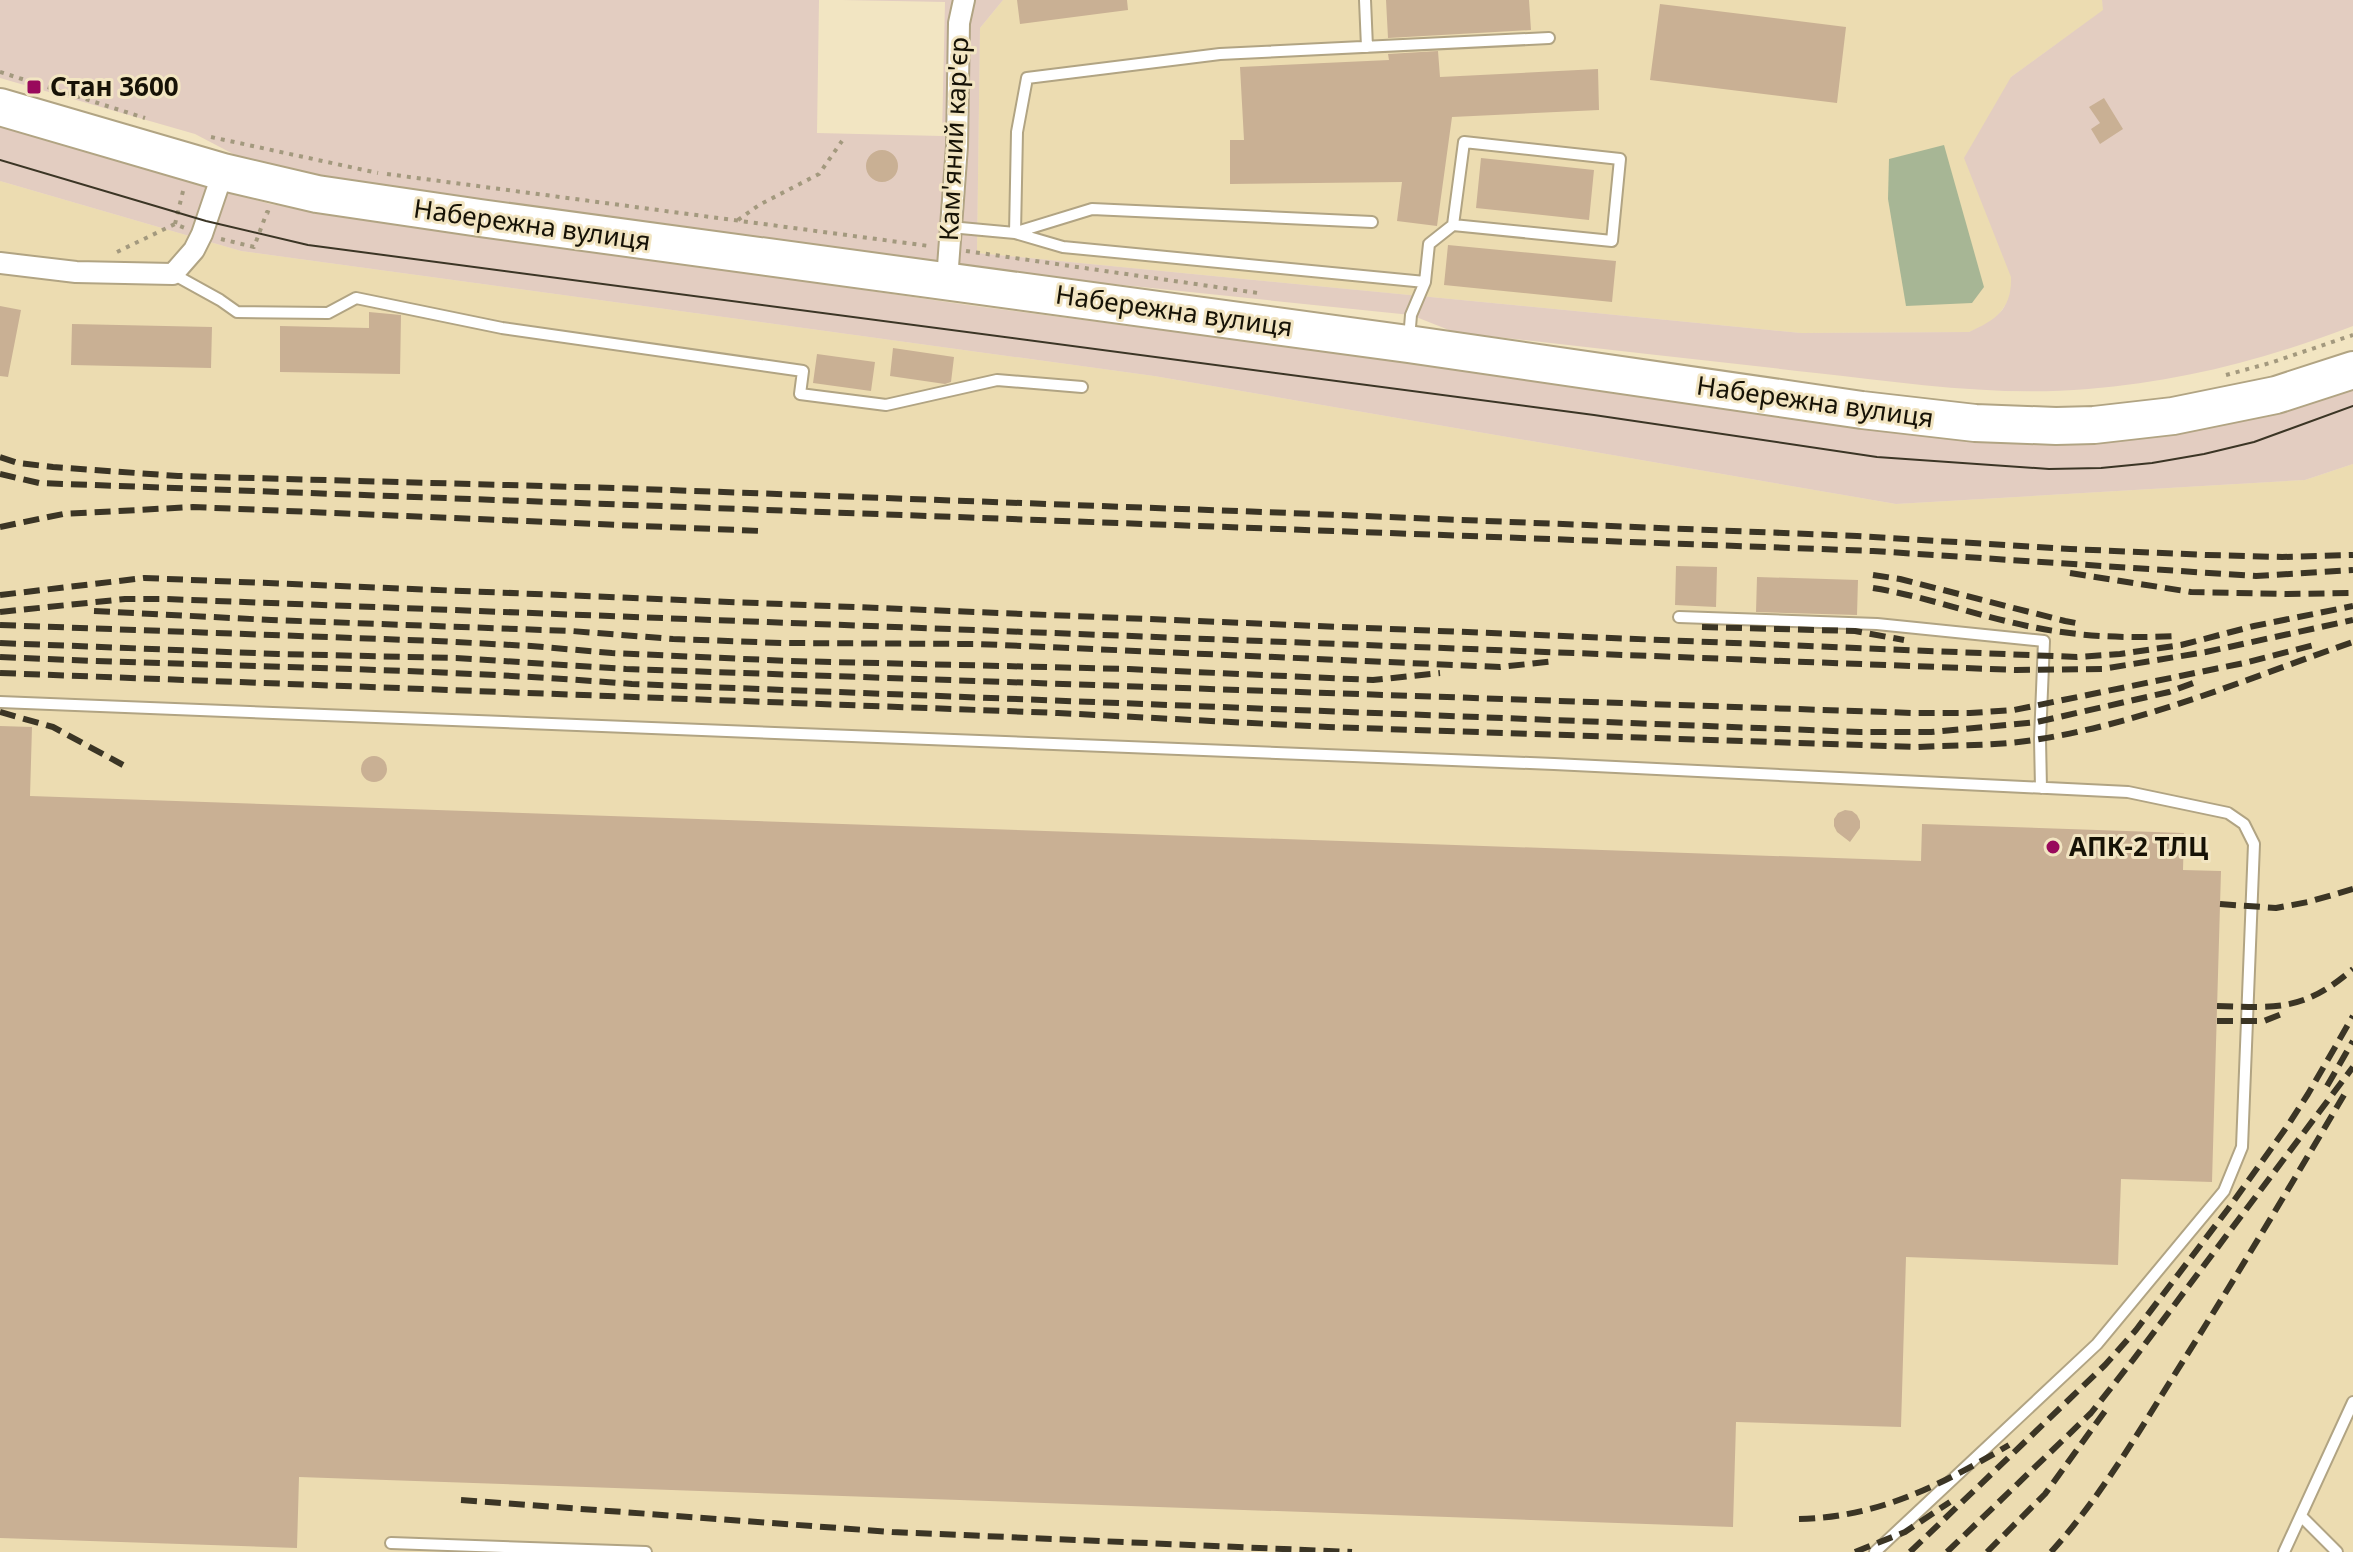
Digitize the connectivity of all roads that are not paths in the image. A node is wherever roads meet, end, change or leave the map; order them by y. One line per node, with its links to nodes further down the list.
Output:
1 (964, 0): 9 (street, Кам'яний кар'єр)
2 (1365, 0): 4 (lane)
3 (1549, 38): 4 (lane)
4 (1367, 47): 10 (lane)
5 (0, 107): 6 (highway, Набережна вулиця)
6 (223, 172): 12 (highway, Набережна вулиця); 13 (street)
7 (1372, 222): 10 (lane)
8 (1453, 225): 8 (lane); 14 (lane)
9 (950, 227): 10 (lane); 12 (street, Кам'яний кар'єр)
10 (1015, 233): 14 (lane)
11 (0, 263): 13 (street)
12 (948, 264): 15 (highway, Набережна вулиця)
13 (173, 274): 17 (lane)
14 (1425, 282): 15 (lane)
15 (1408, 344): 16 (highway, Набережна вулиця)
16 (2353, 370)
17 (1082, 387)
18 (1679, 617): 20 (lane)
19 (0, 702): 20 (lane)
20 (2041, 788): 25 (lane)
21 (2353, 1402): 22 (lane)
22 (2301, 1516): 26 (lane); 27 (lane)
23 (391, 1543): 24 (lane)
24 (646, 1552)
25 (1875, 1552)
26 (2284, 1552)
27 (2337, 1552)

